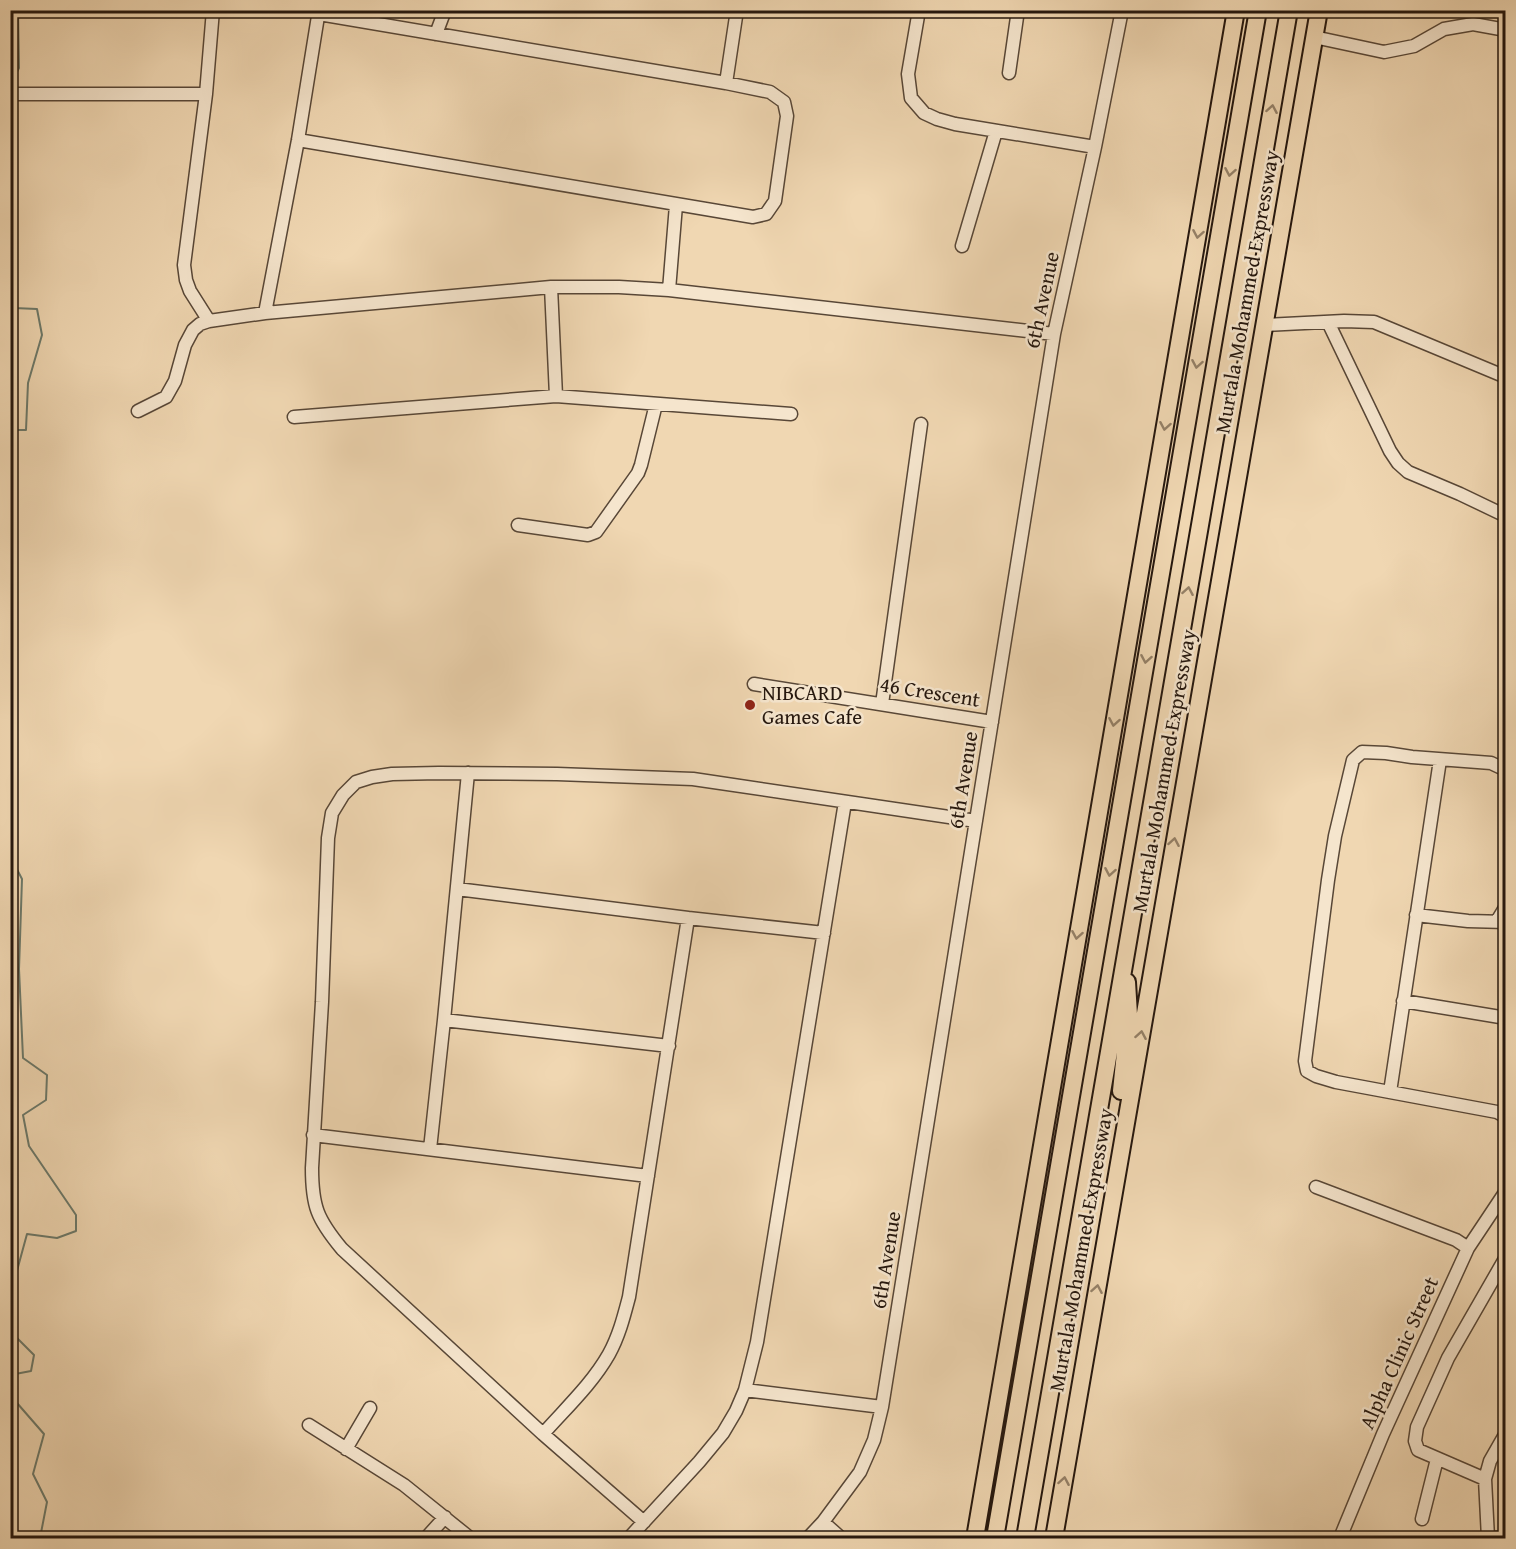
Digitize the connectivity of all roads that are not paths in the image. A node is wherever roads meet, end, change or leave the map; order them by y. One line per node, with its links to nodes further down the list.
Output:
1 (213, 10): 18 (street)
2 (444, 10): 13 (street)
3 (737, 10): 16 (street)
4 (920, 10): 19 (street)
5 (1017, 10): 15 (street)
6 (1122, 10): 21 (street, 6th Avenue)
7 (1236, 10): 60 (highway, one-way to 60)
8 (1258, 10): 55 (highway, Murtala Mohammed Expressway, one-way to 55)
9 (1289, 10): 54 (highway, Murtala Mohammed Expressway, one-way to 9)
10 (1319, 10): 14 (highway, Murtala Mohammed Expressway)
11 (319, 12): 13 (street); 20 (street)
12 (1506, 30): 14 (street)
13 (436, 34): 16 (street)
14 (1314, 37): 29 (highway, Murtala Mohammed Expressway)
15 (1009, 73)
16 (726, 83): 22 (street)
17 (13, 93): 18 (street)
18 (206, 94): 27 (street)
19 (996, 131): 21 (street); 23 (street)
20 (298, 140): 22 (street); 26 (street)
21 (1095, 147): 30 (street, 6th Avenue)
22 (676, 205): 25 (street)
23 (962, 246)
24 (551, 287): 25 (street); 26 (street); 32 (street)
25 (669, 290): 30 (street)
26 (265, 313): 27 (street)
27 (209, 321): 34 (street)
28 (1328, 322): 29 (street); 31 (street); 38 (street)
29 (1264, 325): 66 (highway, Murtala Mohammed Expressway, one-way to 29)
30 (1054, 333): 42 (street, 6th Avenue)
31 (1506, 377)
32 (556, 396): 33 (street); 36 (street)
33 (656, 404): 35 (street); 39 (street)
34 (138, 411)
35 (791, 414)
36 (294, 417)
37 (921, 424): 41 (street)
38 (1506, 516)
39 (518, 525)
40 (754, 684): 41 (street, 46 Crescent)
41 (882, 704): 42 (street, 46 Crescent)
42 (992, 722): 47 (street, 6th Avenue)
43 (1440, 760): 44 (street); 50 (street); 61 (street)
44 (1506, 770)
45 (468, 773): 46 (street); 48 (street); 63 (street)
46 (845, 802): 47 (street); 53 (street)
47 (976, 821): 72 (street, 6th Avenue)
48 (457, 889): 51 (street); 58 (street)
49 (1506, 906): 52 (street)
50 (1416, 915): 52 (street); 56 (street)
51 (688, 918): 53 (street); 59 (street)
52 (1502, 921)
53 (824, 933): 71 (street)
54 (1125, 956): 66 (highway); 92 (highway, Murtala Mohammed Expressway)
55 (1088, 1000): 60 (highway); 91 (highway, Murtala Mohammed Expressway)
56 (1403, 1001): 57 (street); 61 (street)
57 (1506, 1018)
58 (444, 1020): 59 (street); 64 (street)
59 (669, 1046): 65 (street)
60 (1052, 1084): 90 (highway)
61 (1390, 1092): 62 (street)
62 (1506, 1117)
63 (313, 1135): 64 (street); 76 (street)
64 (430, 1149): 65 (street)
65 (648, 1176): 76 (street)
66 (1117, 1179): 93 (highway, Murtala Mohammed Expressway, one-way to 66)
67 (1316, 1187): 69 (street)
68 (1506, 1191): 69 (street, Alpha Clinic Street)
69 (1468, 1248): 94 (street, Alpha Clinic Street)
70 (1506, 1257): 78 (street)
71 (745, 1390): 72 (street); 82 (street)
72 (882, 1407): 83 (street, 6th Avenue)
73 (370, 1408): 77 (street)
74 (309, 1425): 77 (street)
75 (1506, 1433): 79 (street)
76 (543, 1434): 82 (street)
77 (346, 1449): 80 (street)
78 (1437, 1459): 79 (street); 81 (street)
79 (1485, 1479): 95 (street)
80 (445, 1517): 85 (street); 86 (street)
81 (1422, 1519)
82 (644, 1522): 87 (street)
83 (823, 1522): 88 (street, 6th Avenue); 89 (street)
84 (1506, 1537): 96 (street)
85 (426, 1539)
86 (470, 1539)
87 (629, 1539)
88 (808, 1539)
89 (841, 1539)
90 (975, 1539)
91 (995, 1539)
92 (1025, 1539)
93 (1054, 1539)
94 (1340, 1539)
95 (1488, 1539)
96 (1496, 1539)

